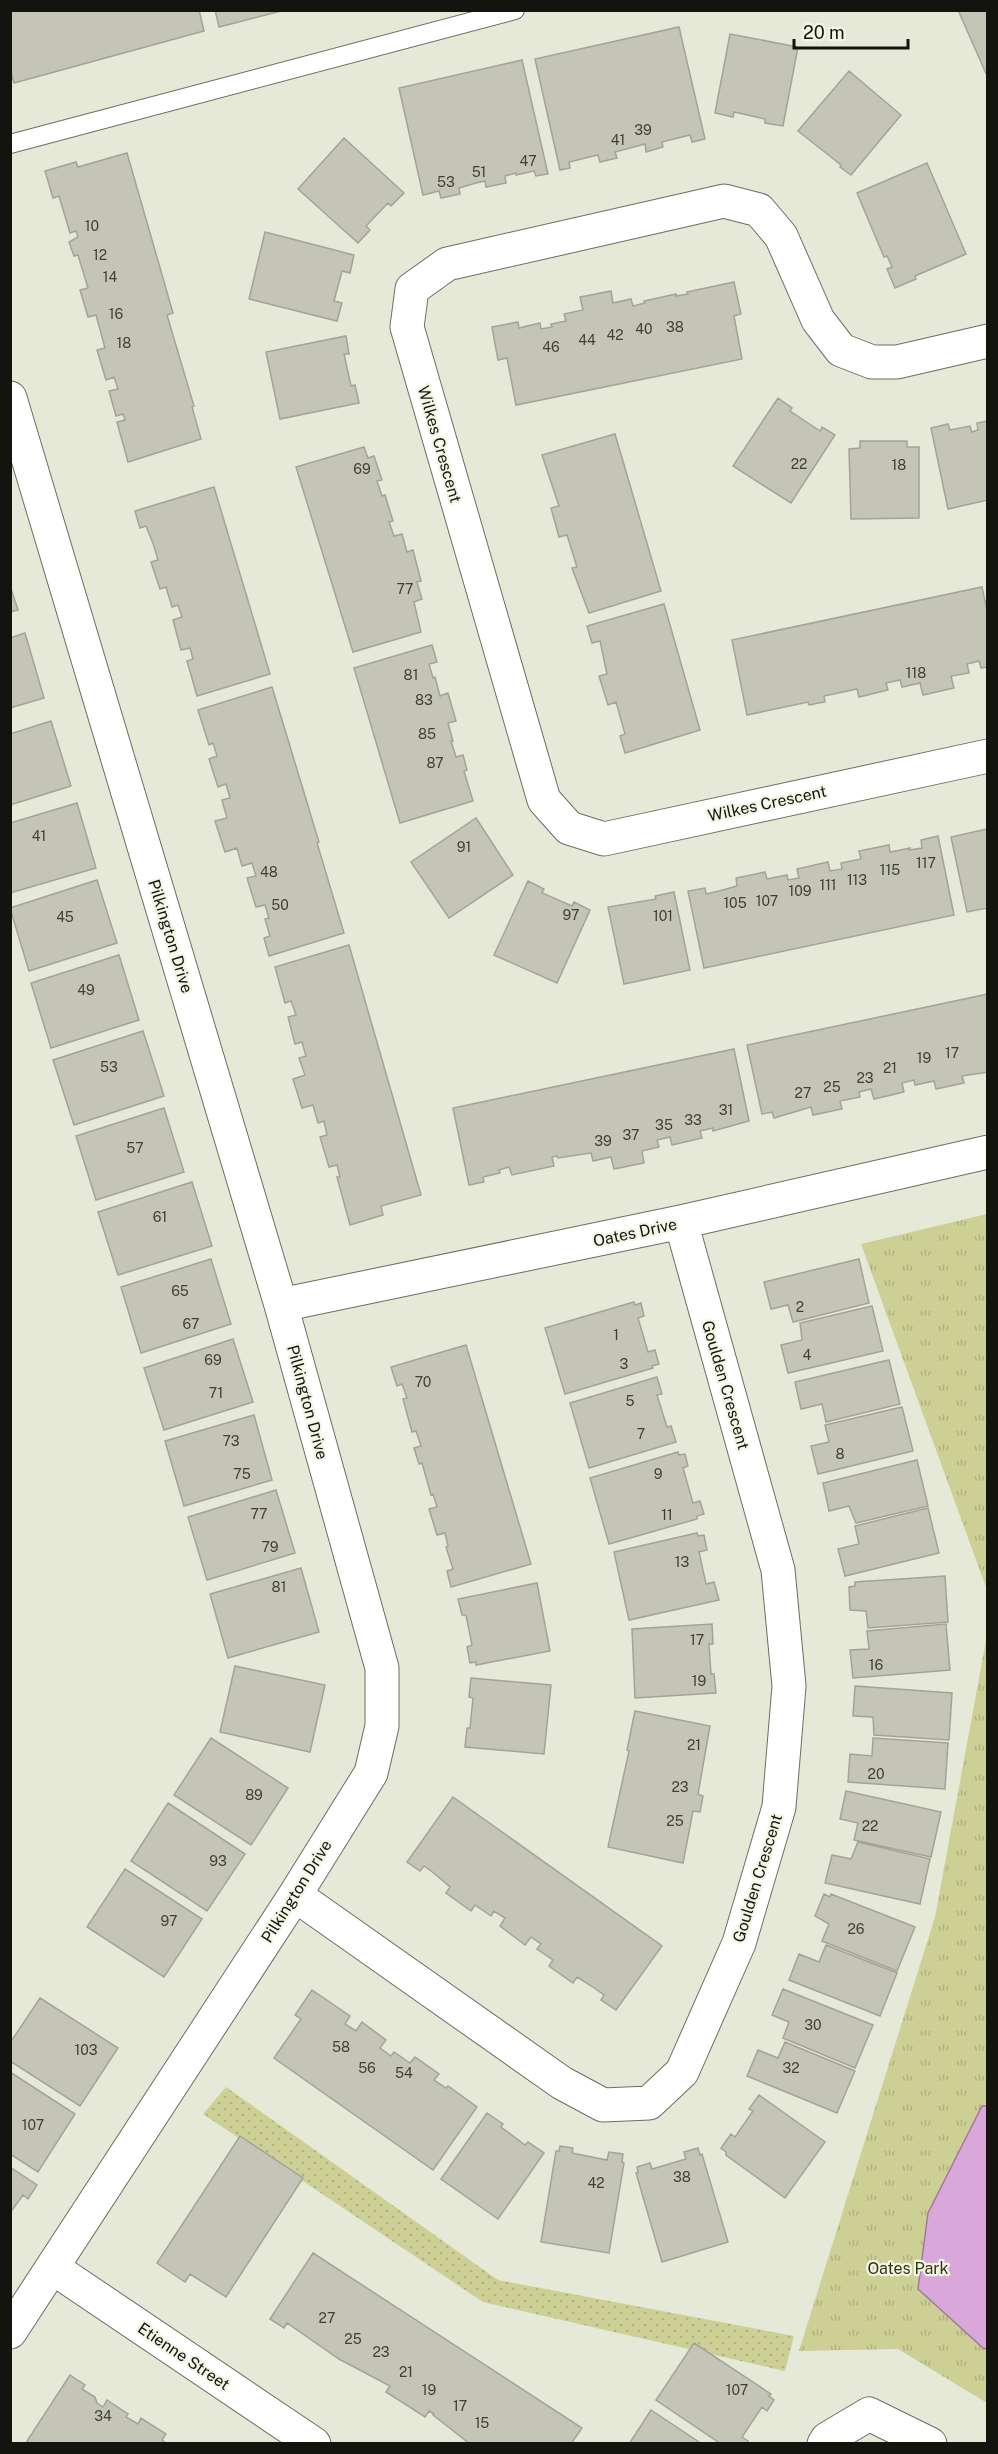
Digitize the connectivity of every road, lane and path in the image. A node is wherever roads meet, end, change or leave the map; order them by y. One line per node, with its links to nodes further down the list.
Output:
1 (515, 10): 2 (lane)
2 (10, 144)
3 (987, 341): 5 (street, Wilkes Crescent)
4 (10, 398): 8 (street, Pilkington Drive)
5 (987, 756)
6 (987, 1152): 7 (street, Oates Drive)
7 (681, 1222): 8 (street, Oates Drive); 9 (street, Goulden Crescent)
8 (281, 1305): 9 (street, Pilkington Drive)
9 (295, 1895): 10 (street, Pilkington Drive)
10 (53, 2268): 11 (street, Pilkington Drive); 12 (street, Etienne Street)
11 (10, 2332)
12 (314, 2444)
13 (824, 2444): 14 (street)
14 (930, 2444)

